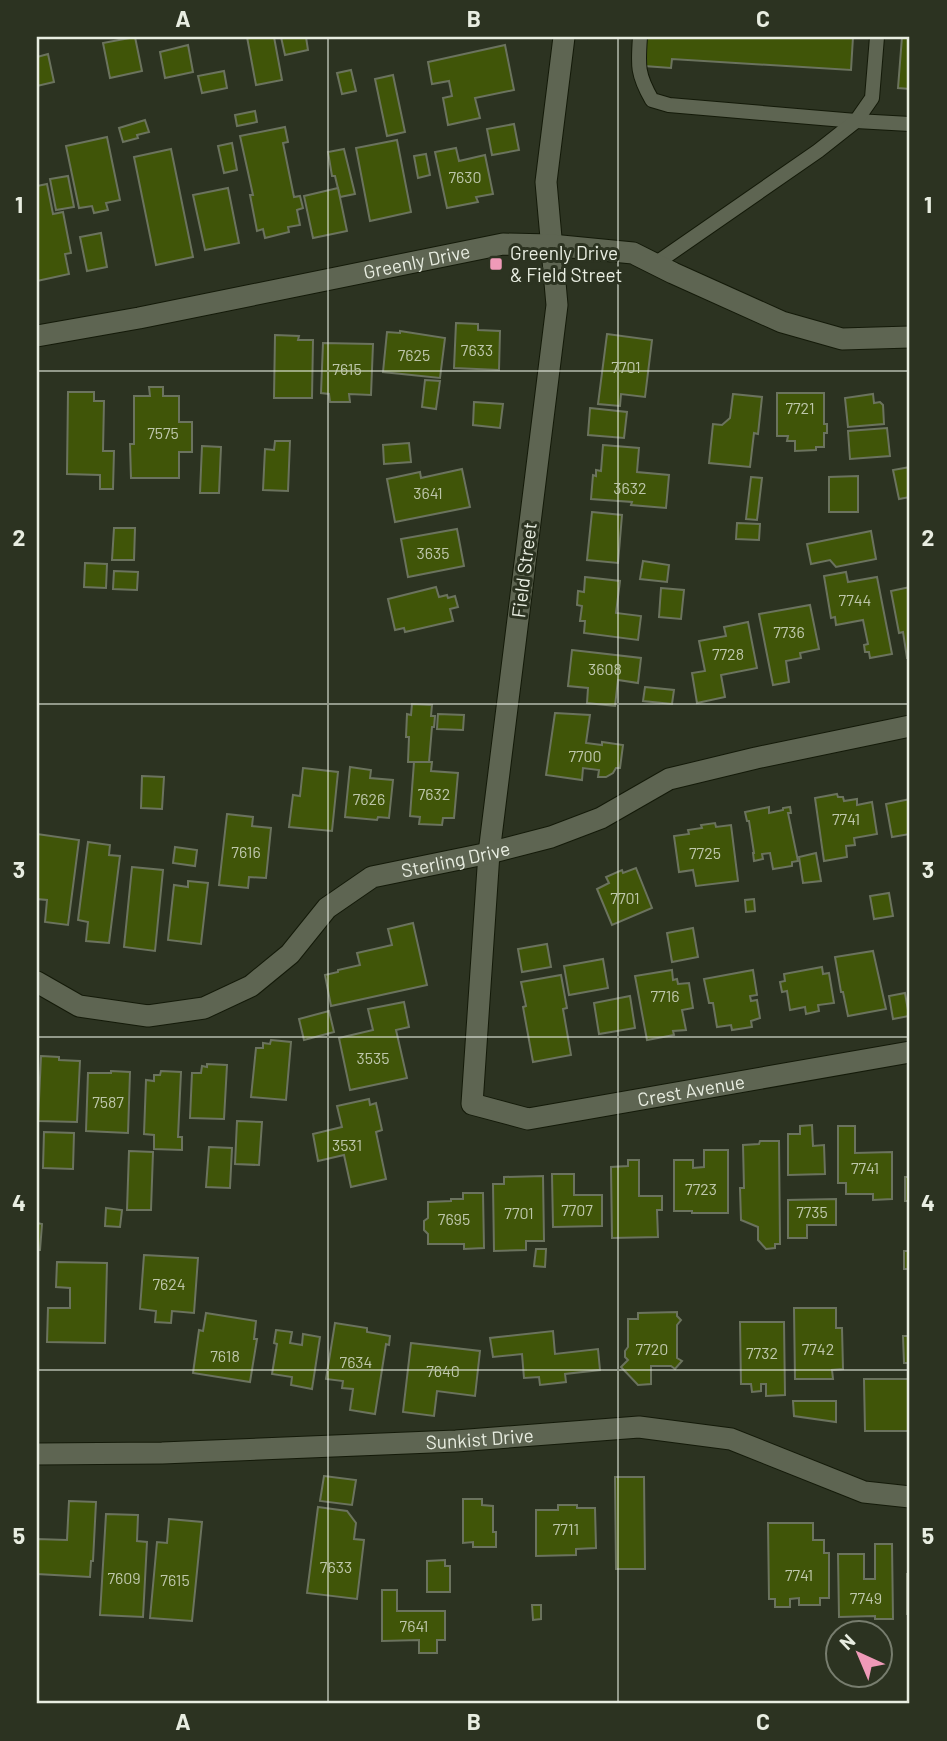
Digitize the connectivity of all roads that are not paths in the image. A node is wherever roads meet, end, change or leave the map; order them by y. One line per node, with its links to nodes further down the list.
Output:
1 (564, 37): 6 (street, Field Street)
2 (640, 37): 4 (lane)
3 (877, 37): 4 (lane)
4 (856, 121): 5 (lane); 7 (lane)
5 (910, 124)
6 (551, 245): 7 (street, Greenly Drive); 8 (street, Greenly Drive); 11 (street, Field Street)
7 (655, 264): 9 (street, Greenly Drive)
8 (37, 336)
9 (910, 337)
10 (910, 726): 11 (street, Sterling Drive)
11 (489, 853): 12 (street, Sterling Drive); 14 (street, Field Street)
12 (37, 982)
13 (910, 1052): 14 (street, Crest Avenue)
14 (472, 1104)
15 (37, 1454): 16 (street, Sunkist Drive)
16 (910, 1497)

